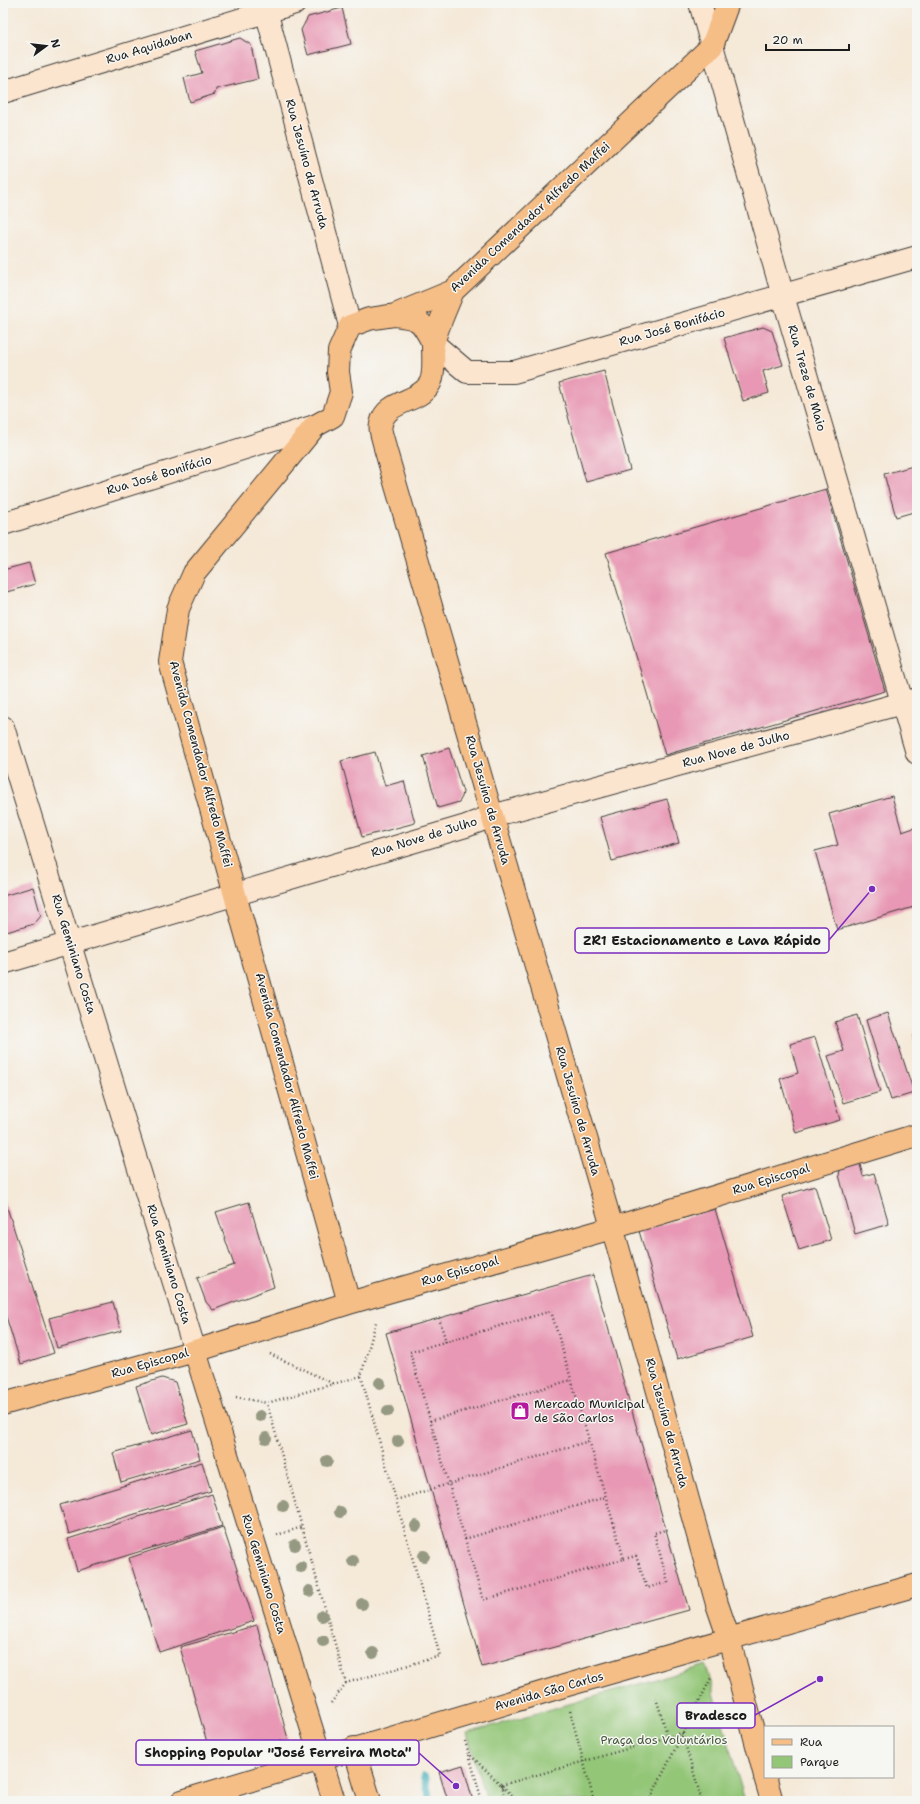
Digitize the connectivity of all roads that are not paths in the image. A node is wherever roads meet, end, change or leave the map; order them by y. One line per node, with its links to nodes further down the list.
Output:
1 (295, 3): 4 (street, Rua Aquidaban)
2 (700, 3): 5 (street, Rua Treze de Maio)
3 (728, 3): 5 (main road, Avenida Comendador Alfredo Maffei)
4 (265, 7): 6 (street, Rua Aquidaban); 11 (street, Rua Jesuíno de Arruda)
5 (712, 46): 8 (main road, Avenida Comendador Alfredo Maffei); 9 (street, Rua Treze de Maio)
6 (3, 92)
7 (917, 257): 9 (street, Rua José Bonifácio)
8 (453, 291): 10 (main road, Avenida Comendador Alfredo Maffei); 12 (main road)
9 (783, 296): 12 (street, Rua José Bonifácio); 15 (street, Rua Treze de Maio)
10 (394, 315): 11 (main road, Avenida Comendador Alfredo Maffei); 12 (main road)
11 (350, 326): 13 (main road, Avenida Comendador Alfredo Maffei)
12 (433, 343): 18 (main road, Rua Jesuíno de Arruda)
13 (315, 426): 14 (street, Rua José Bonifácio); 19 (main road, Avenida Comendador Alfredo Maffei)
14 (3, 524)
15 (910, 701): 17 (street, Rua Treze de Maio); 18 (street, Rua Nove de Julho)
16 (3, 727): 20 (street, Rua Geminiano Costa)
17 (917, 753)
18 (492, 816): 19 (street, Rua Nove de Julho); 23 (main road, Rua Jesuíno de Arruda)
19 (236, 894): 20 (street, Rua Nove de Julho); 24 (main road, Avenida Comendador Alfredo Maffei)
20 (70, 942): 21 (street, Rua Nove de Julho); 25 (street, Rua Geminiano Costa)
21 (3, 963)
22 (917, 1135): 23 (main road, Rua Episcopal)
23 (612, 1228): 24 (main road, Rua Episcopal); 28 (main road, Rua Jesuíno de Arruda)
24 (349, 1303): 25 (main road, Rua Episcopal)
25 (195, 1351): 26 (main road, Rua Episcopal); 30 (main road, Rua Geminiano Costa)
26 (3, 1404)
27 (917, 1585): 28 (main road, Avenida São Carlos)
28 (729, 1639): 29 (main road, Avenida São Carlos); 31 (main road, Rua Jesuíno de Arruda)
29 (354, 1748): 30 (main road, Avenida São Carlos); 35 (main road)
30 (321, 1758): 33 (main road, Avenida São Carlos); 34 (main road, Rua Geminiano Costa)
31 (764, 1773)
32 (765, 1778): 36 (main road, Rua Jesuíno de Arruda)
33 (182, 1801)
34 (334, 1801)
35 (370, 1801)
36 (772, 1801)

